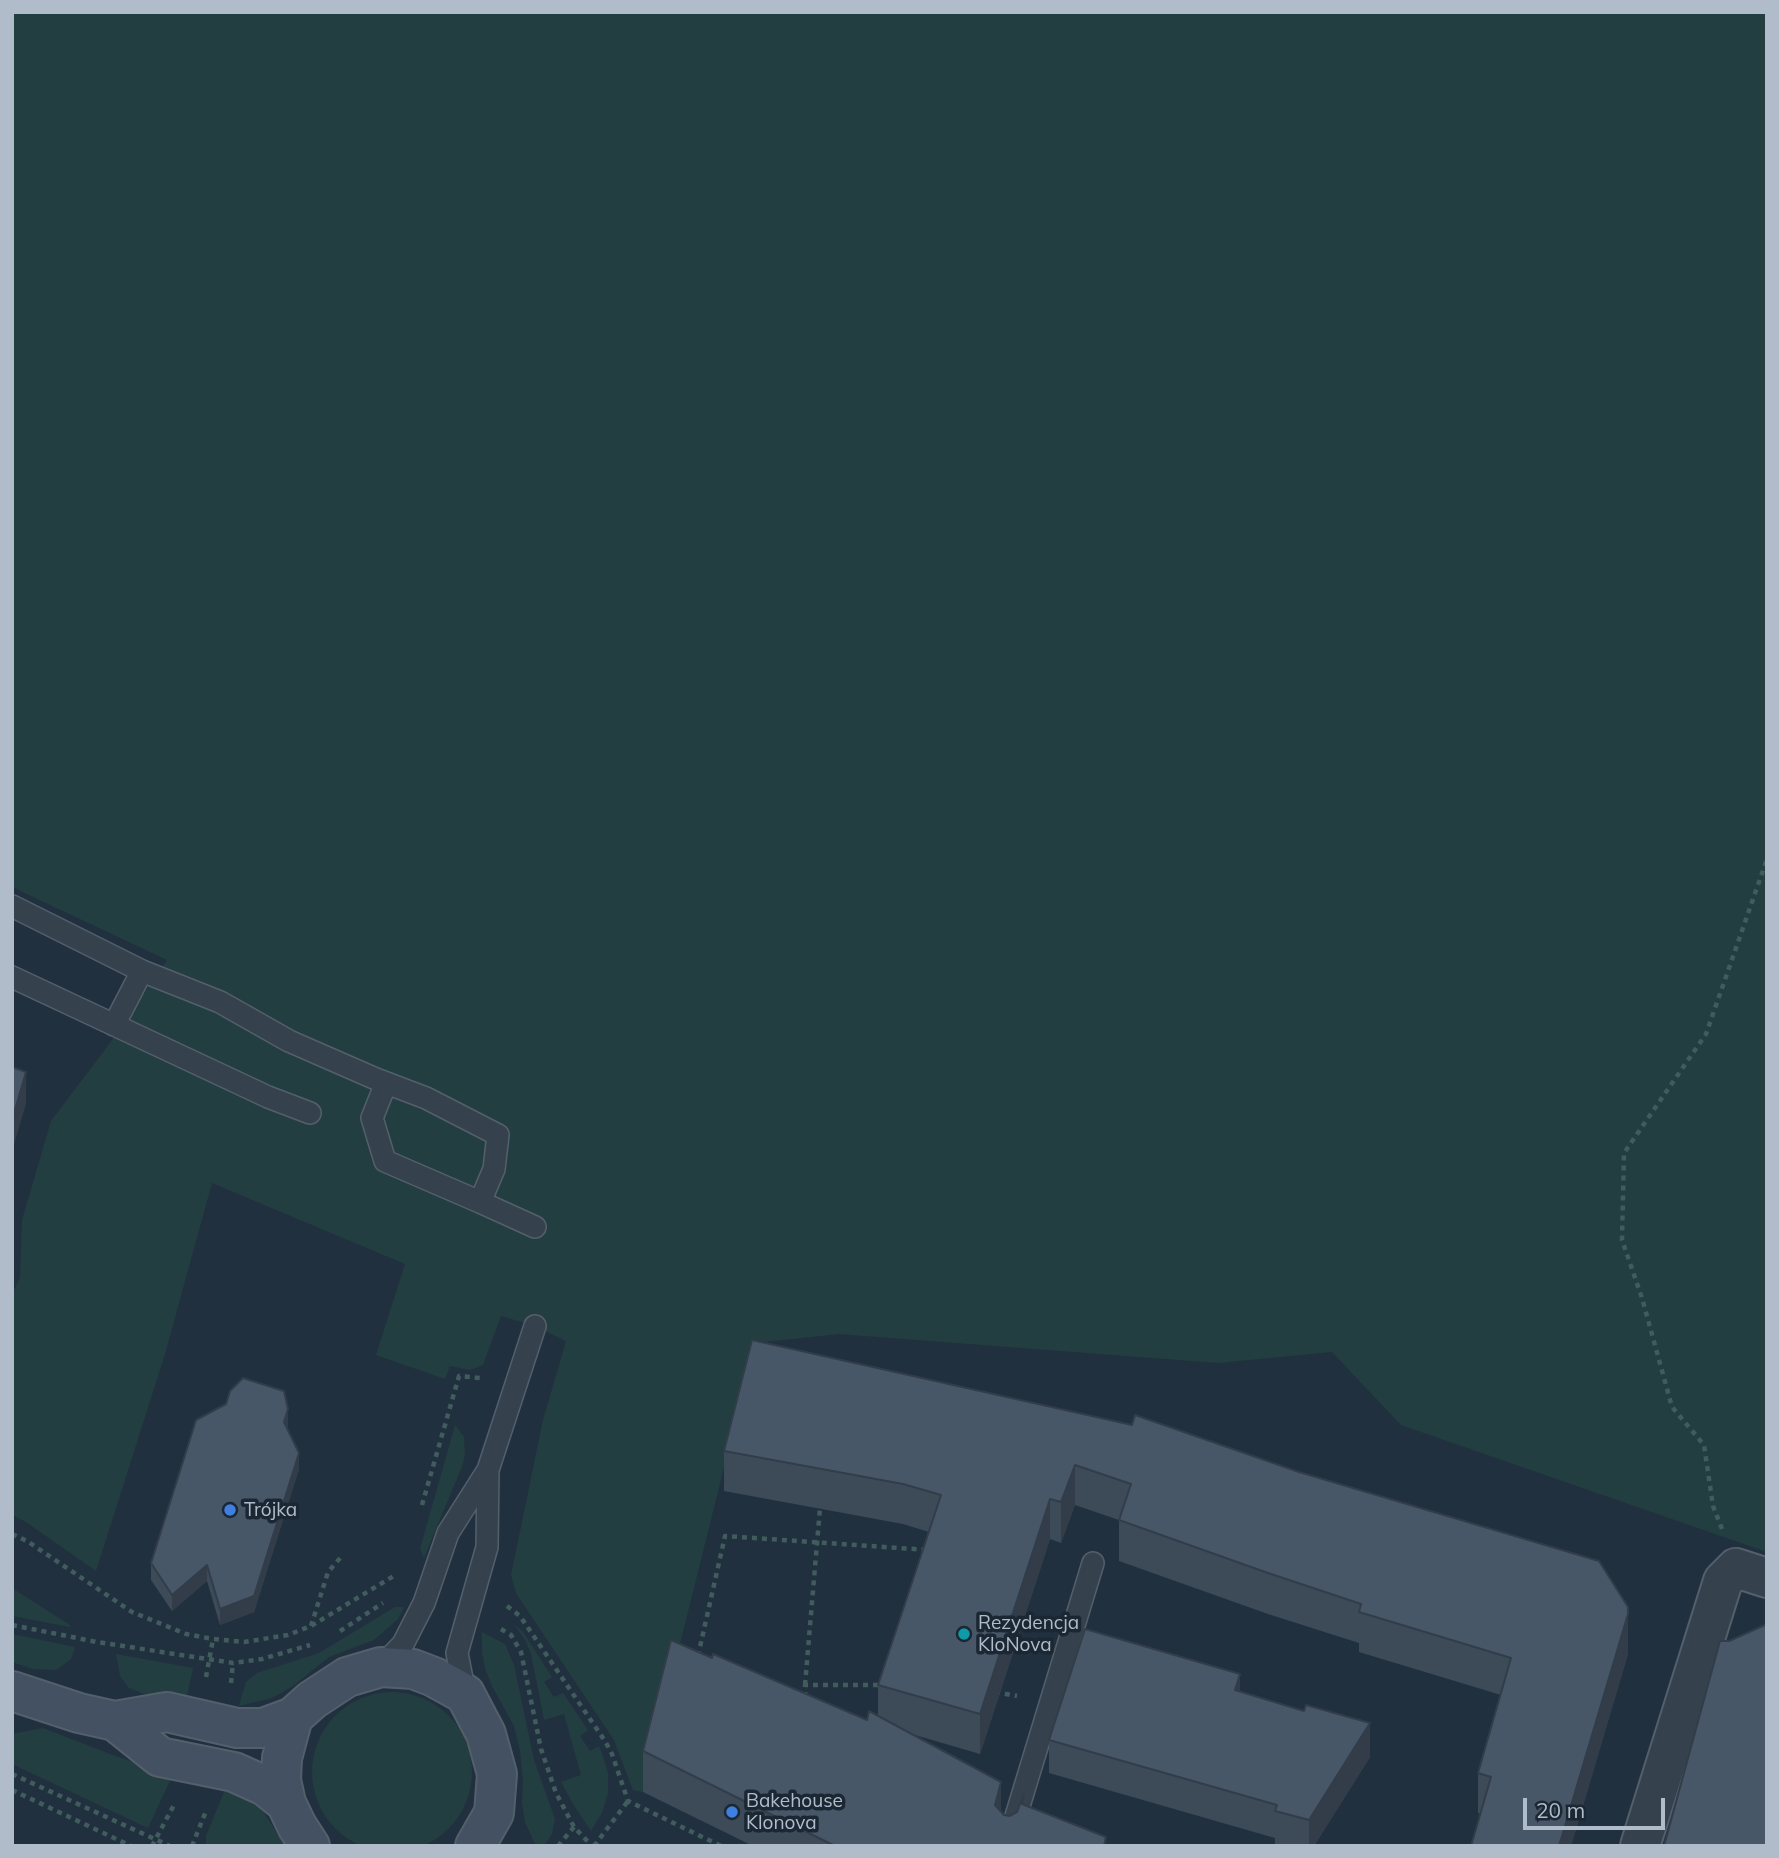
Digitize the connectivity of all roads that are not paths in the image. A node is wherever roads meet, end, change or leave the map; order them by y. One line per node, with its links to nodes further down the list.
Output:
1 (12, 906): 2 (lane)
2 (142, 971): 4 (lane); 5 (lane)
3 (12, 977): 4 (lane)
4 (114, 1026): 6 (lane)
5 (386, 1083): 7 (lane); 7 (lane)
6 (310, 1113)
7 (481, 1202): 8 (lane)
8 (535, 1227)
9 (535, 1326): 10 (lane)
10 (488, 1470): 13 (lane); 15 (lane)
11 (1093, 1563): 20 (lane)
12 (1751, 1573): 23 (street)
13 (381, 1667): 15 (street); 16 (street)
14 (12, 1690): 17 (street)
15 (465, 1694): 19 (street)
16 (293, 1717): 17 (street); 18 (street)
17 (115, 1721): 18 (street)
18 (286, 1803): 21 (street)
19 (502, 1829): 22 (street)
20 (1008, 1843)
21 (310, 1846)
22 (475, 1846)
23 (1640, 1846)

